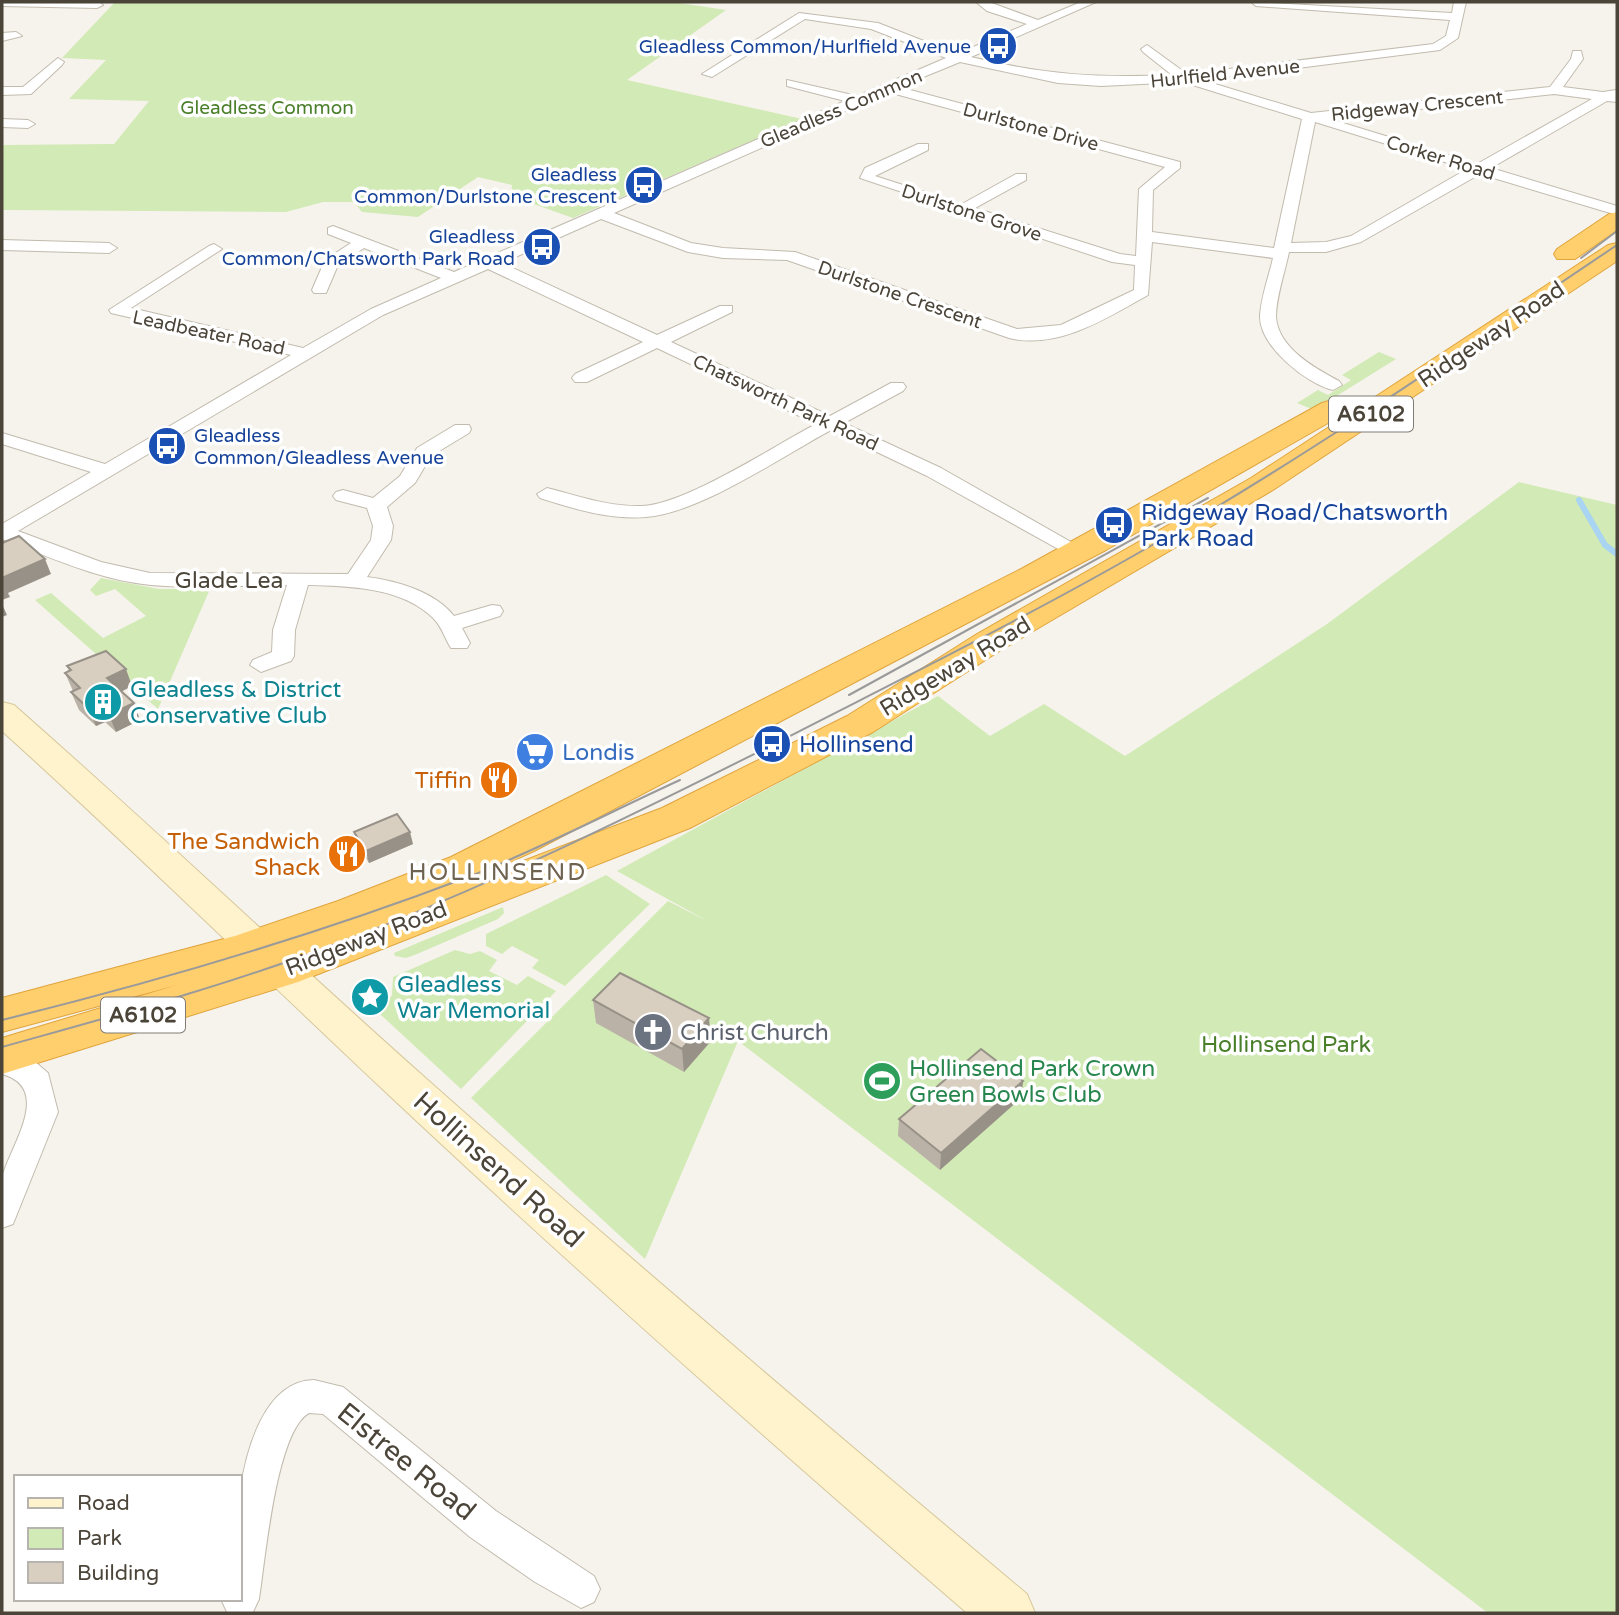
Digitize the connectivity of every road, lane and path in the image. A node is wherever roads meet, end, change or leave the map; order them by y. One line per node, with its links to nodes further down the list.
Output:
1 (982, 2): 10 (street)
2 (1090, 2): 10 (street, Gleadless Common)
3 (1460, 2): 9 (street, Hurlfield Avenue)
4 (2, 3): 6 (street)
5 (1256, 4): 9 (street)
6 (97, 5)
7 (788, 10): 8 (street, Hurlfield Avenue)
8 (803, 15): 15 (street, Hurlfield Avenue); 17 (street)
9 (1457, 17): 18 (street, Hurlfield Avenue)
10 (1036, 23): 15 (street, Gleadless Common)
11 (16, 36): 12 (street)
12 (2, 37)
13 (1147, 48): 18 (street)
14 (1577, 54): 21 (street)
15 (959, 58): 18 (street, Hurlfield Avenue); 20 (street, Gleadless Common)
16 (58, 62): 22 (street)
17 (708, 74)
18 (1184, 78): 25 (street, Corker Road)
19 (792, 83): 24 (street)
20 (888, 88): 24 (street, Gleadless Common); 36 (street, Durlstone Drive)
21 (1554, 90): 23 (street, Ridgeway Crescent); 25 (street, Ridgeway Crescent)
22 (2, 91)
23 (1613, 94): 29 (street)
24 (858, 100): 33 (street, Gleadless Common)
25 (1309, 117): 29 (street, Corker Road); 42 (street, Ridgeway Crescent)
26 (2, 123): 27 (street)
27 (27, 124)
28 (923, 147): 31 (street, Durlstone Grove)
29 (1478, 169): 32 (street, Corker Road); 42 (street)
30 (1021, 177): 31 (street)
31 (963, 209): 43 (street, Durlstone Grove)
32 (1617, 211)
33 (600, 213): 43 (street, Durlstone Crescent); 44 (street, Gleadless Common)
34 (1617, 219): 61 (highway, Ridgeway Road / A6102)
35 (333, 231): 37 (street)
36 (1144, 236): 42 (street); 43 (street, Durlstone Crescent)
37 (364, 241): 45 (street); 46 (street)
38 (2, 245): 39 (street)
39 (109, 248)
40 (214, 249): 49 (street, Leadbeater Road)
41 (1617, 250): 67 (highway, Ridgeway Road / A6102)
42 (1281, 251): 51 (street, Ridgeway Crescent)
43 (1141, 261)
44 (487, 262): 45 (street, Gleadless Common); 48 (street, Chatsworth Park Road)
45 (453, 277): 49 (street, Gleadless Common)
46 (320, 290)
47 (726, 309): 48 (street)
48 (656, 342): 50 (street); 53 (street, Chatsworth Park Road)
49 (303, 353): 56 (street, Gleadless Common)
50 (581, 379)
51 (1334, 385)
52 (897, 387): 53 (street)
53 (830, 423): 57 (street); 61 (street, Chatsworth Park Road)
54 (462, 429): 59 (street)
55 (2, 438): 56 (street)
56 (106, 470): 60 (street, Gleadless Common)
57 (547, 494)
58 (343, 496): 59 (street)
59 (377, 505): 63 (street)
60 (2, 532): 62 (street, Glade Lea)
61 (1078, 554): 67 (highway, Ridgeway Road / A6102)
62 (299, 579): 63 (street, Glade Lea); 65 (street)
63 (354, 582): 64 (street, Glade Lea)
64 (492, 611)
65 (261, 665)
66 (4, 719): 67 (main road, Hollinsend Road)
67 (269, 957): 68 (highway, Ridgeway Road / A6102); 69 (highway, Ridgeway Road / A6102); 74 (main road, Hollinsend Road)
68 (2, 1015)
69 (2, 1056)
70 (2, 1062): 71 (street)
71 (2, 1214)
72 (242, 1588): 73 (street, Elstree Road)
73 (581, 1589)
74 (1008, 1613)

